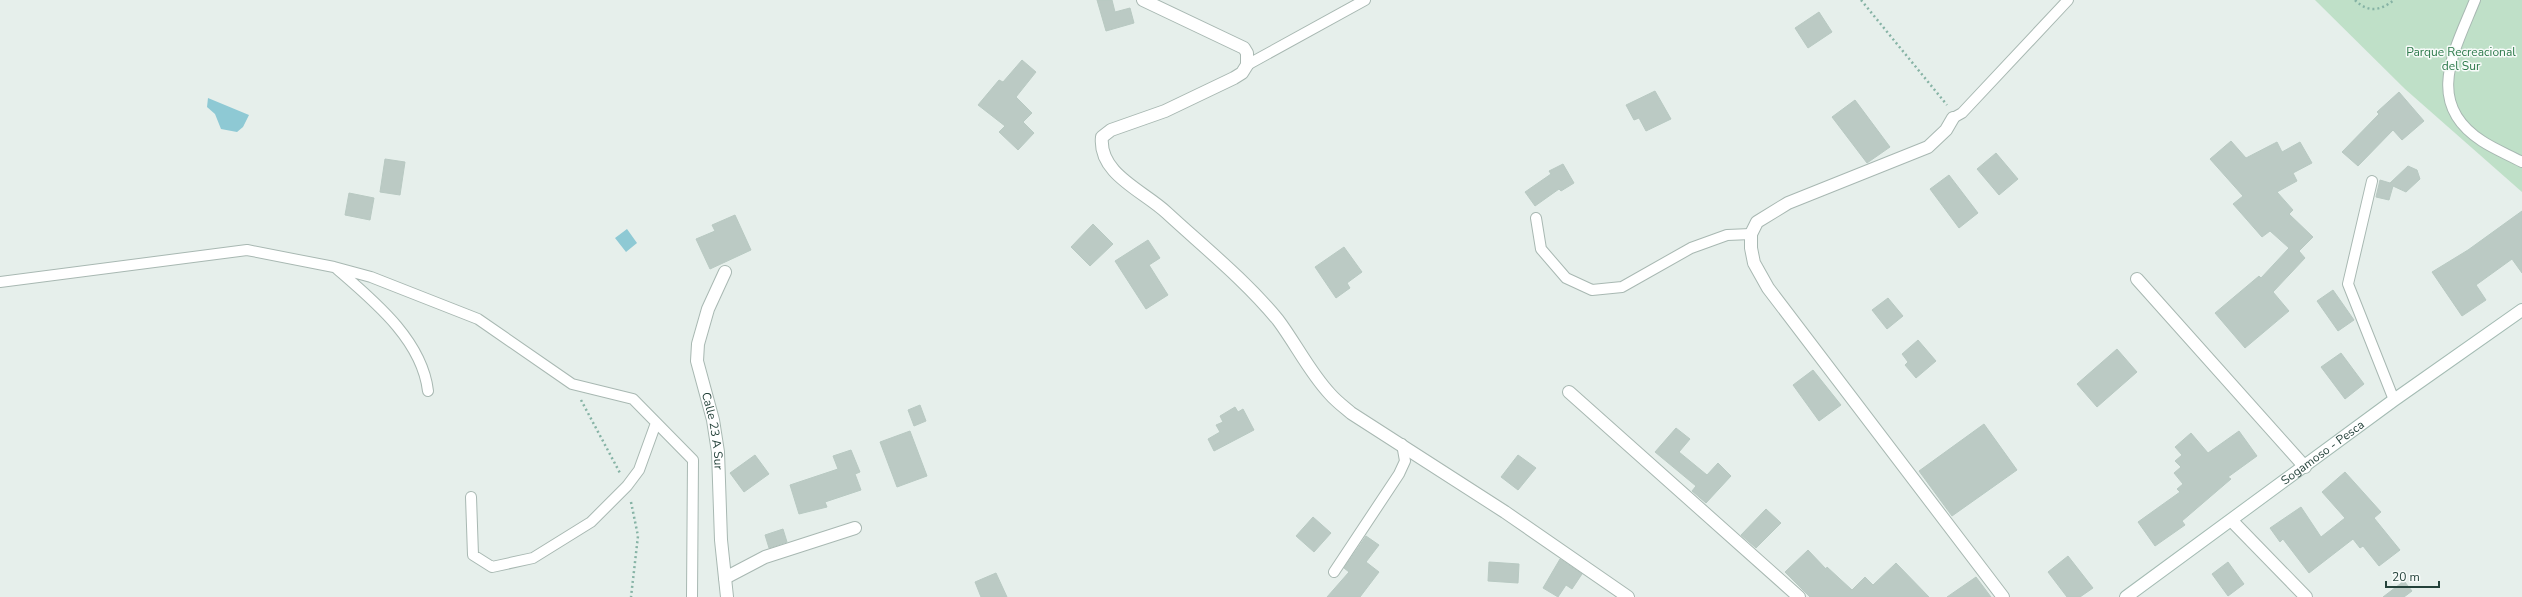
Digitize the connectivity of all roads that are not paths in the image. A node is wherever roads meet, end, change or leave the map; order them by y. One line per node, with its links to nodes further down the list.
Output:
1 (1143, 0): 5 (street)
2 (1365, 0): 5 (lane)
3 (2068, 0): 6 (lane)
4 (2475, 0): 7 (lane)
5 (1247, 65): 20 (street)
6 (1953, 118): 10 (street)
7 (2522, 162)
8 (2372, 181): 18 (lane)
9 (1536, 218): 10 (lane)
10 (1751, 234): 31 (street)
11 (334, 267): 14 (lane); 16 (lane); 19 (lane)
12 (725, 272): 26 (street, Calle 23 A Sur)
13 (2137, 279): 21 (street)
14 (0, 282)
15 (2522, 310): 18 (street, Sogamoso - Pesca)
16 (428, 391)
17 (1569, 392): 30 (street)
18 (2394, 400): 21 (street, Sogamoso - Pesca)
19 (656, 423): 22 (lane); 27 (lane)
20 (1402, 444): 25 (lane); 29 (street)
21 (2304, 467): 23 (street, Sogamoso - Pesca)
22 (471, 497)
23 (2232, 521): 32 (street, Sogamoso - Pesca); 33 (street)
24 (855, 528): 26 (street)
25 (1334, 572)
26 (726, 578): 28 (street, Calle 23 A Sur)
27 (692, 597)
28 (727, 597)
29 (1628, 597)
30 (1799, 597)
31 (2003, 597)
32 (2126, 597)
33 (2306, 597)

